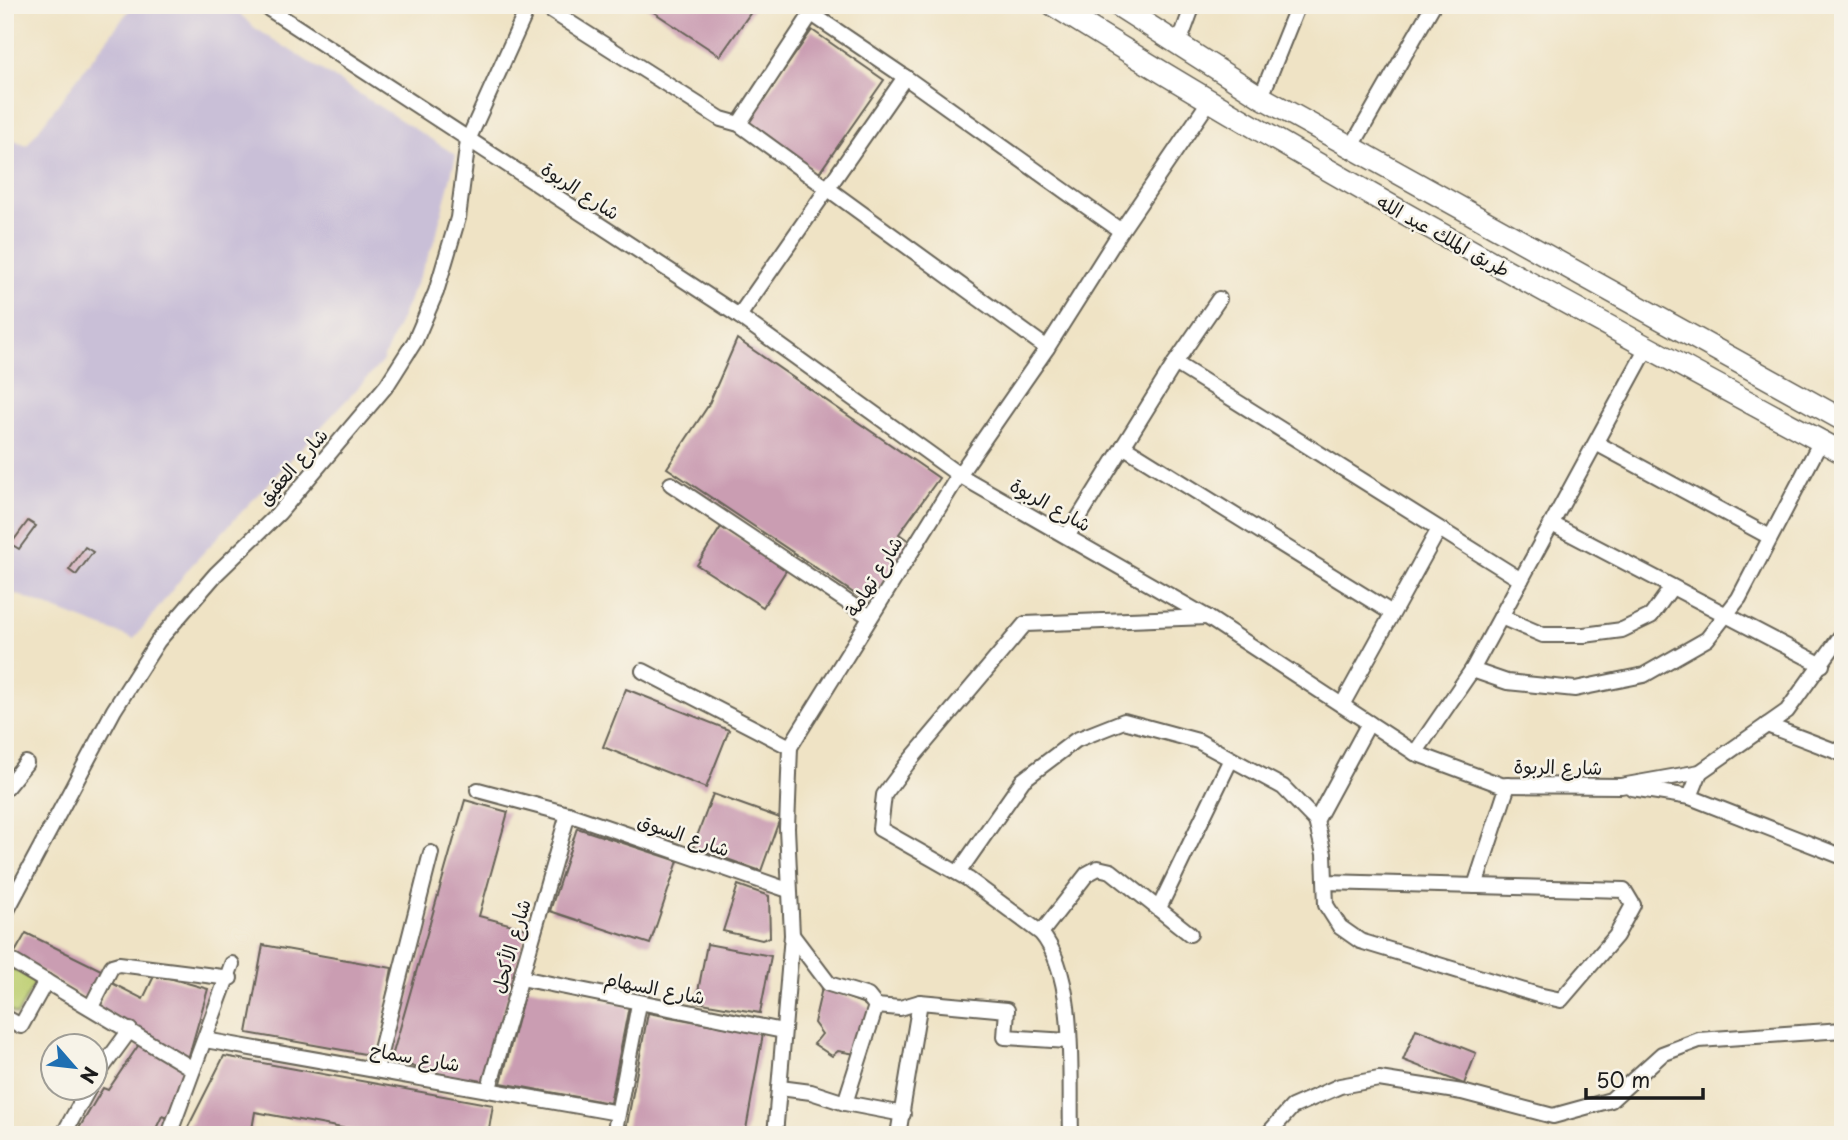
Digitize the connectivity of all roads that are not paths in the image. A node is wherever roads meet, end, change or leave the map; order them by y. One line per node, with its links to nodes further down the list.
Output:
1 (263, 5): 15 (street, شارع الربوة)
2 (529, 5): 15 (street, شارع العقيق)
3 (542, 5): 14 (street)
4 (1053, 5): 13 (main road, طريق الملك عبد الله)
5 (1117, 5): 10 (main road, طريق الملك عبد الله)
6 (1193, 5): 10 (street)
7 (1298, 5): 12 (street)
8 (1433, 5): 16 (street)
9 (814, 10): 11 (street); 14 (street)
10 (1178, 46): 12 (main road, طريق الملك عبد الله)
11 (905, 76): 17 (street); 18 (street)
12 (1261, 97): 16 (main road, طريق الملك عبد الله)
13 (1208, 103): 18 (street, شارع تهامة); 22 (main road, طريق الملك عبد الله)
14 (739, 124): 17 (street)
15 (468, 139): 20 (street, شارع الربوة); 69 (street, شارع العقيق)
16 (1352, 148): 24 (main road, طريق الملك عبد الله)
17 (829, 187): 20 (street); 21 (street)
18 (1121, 231): 21 (street, شارع تهامة)
19 (1219, 299): 23 (street)
20 (739, 316): 29 (street, شارع الربوة)
21 (1047, 348): 29 (street, شارع تهامة)
22 (1647, 348): 25 (main road, طريق الملك عبد الله); 26 (street)
23 (1174, 363): 27 (street); 32 (street)
24 (1843, 420)
25 (1821, 441): 28 (main road, طريق الملك عبد الله); 34 (street)
26 (1596, 443): 31 (street); 34 (street)
27 (1123, 446): 33 (street); 37 (street)
28 (1843, 453)
29 (959, 475): 33 (street, شارع الربوة); 41 (street, شارع تهامة)
30 (671, 484): 41 (street)
31 (1552, 524): 35 (street); 36 (street)
32 (1439, 528): 35 (street); 37 (street)
33 (1068, 534): 39 (street, شارع الربوة)
34 (1770, 537): 38 (street)
35 (1521, 580): 40 (street)
36 (1672, 587): 38 (street); 40 (street)
37 (1392, 613): 46 (street)
38 (1726, 615): 43 (street); 44 (street)
39 (1207, 617): 46 (street, شارع الربوة); 64 (street)
40 (1501, 617): 44 (street)
41 (870, 618): 49 (street, شارع تهامة)
42 (1842, 637): 43 (street, شارع الربوة)
43 (1822, 665): 48 (street, شارع الربوة)
44 (1472, 670): 50 (street)
45 (643, 671): 49 (street)
46 (1342, 705): 47 (street, شارع الربوة)
47 (1370, 723): 50 (street, شارع الربوة); 61 (street)
48 (1767, 725): 51 (street); 54 (street, شارع الربوة)
49 (790, 747): 67 (street)
50 (1415, 753): 55 (street, شارع الربوة)
51 (1843, 754)
52 (1231, 759): 61 (street); 64 (street); 68 (street)
53 (26, 763): 57 (street)
54 (1700, 772): 56 (street, شارع الربوة); 59 (street)
55 (1508, 785): 56 (street, شارع الربوة); 66 (street)
56 (1621, 786): 59 (street)
57 (5, 789)
58 (478, 790): 60 (street, شارع السوق)
59 (1690, 797): 63 (street)
60 (568, 814): 67 (street, شارع السوق); 74 (street, شارع الأكحل)
61 (1316, 821): 65 (street)
62 (431, 853): 88 (street)
63 (1843, 857)
64 (958, 873): 70 (street)
65 (1325, 882): 66 (street); 66 (street)
66 (1475, 886)
67 (788, 890): 71 (street)
68 (1159, 908): 70 (street); 72 (street)
69 (5, 914)
70 (1041, 933): 85 (street)
71 (792, 934): 78 (street); 83 (street)
72 (1191, 934)
73 (5, 957): 75 (street)
74 (521, 978): 77 (street, شارع السهام); 89 (street, شارع الأكحل)
75 (46, 981): 79 (street); 80 (street)
76 (920, 1002): 78 (street); 85 (street); 94 (street)
77 (639, 1004): 83 (street, شارع السهام); 93 (street)
78 (876, 1006): 92 (street)
79 (90, 1007): 81 (street); 84 (street)
80 (5, 1017)
81 (130, 1030): 86 (street); 87 (street)
82 (1843, 1030): 103 (street)
83 (783, 1031): 90 (street)
84 (205, 1040): 87 (street); 88 (street, شارع سماح)
85 (1068, 1041): 102 (street)
86 (108, 1060)
87 (193, 1069): 96 (street)
88 (376, 1069): 89 (street, شارع سماح)
89 (489, 1088): 93 (street, شارع سماح)
90 (780, 1088): 92 (street); 98 (street)
91 (81, 1102): 95 (street)
92 (845, 1103): 94 (street)
93 (618, 1112): 97 (street)
94 (903, 1114): 99 (street)
95 (63, 1135)
96 (169, 1135)
97 (614, 1135)
98 (775, 1135)
99 (898, 1135)
100 (1008, 1135): 101 (street)
101 (1031, 1135)
102 (1071, 1135)
103 (1267, 1135)

